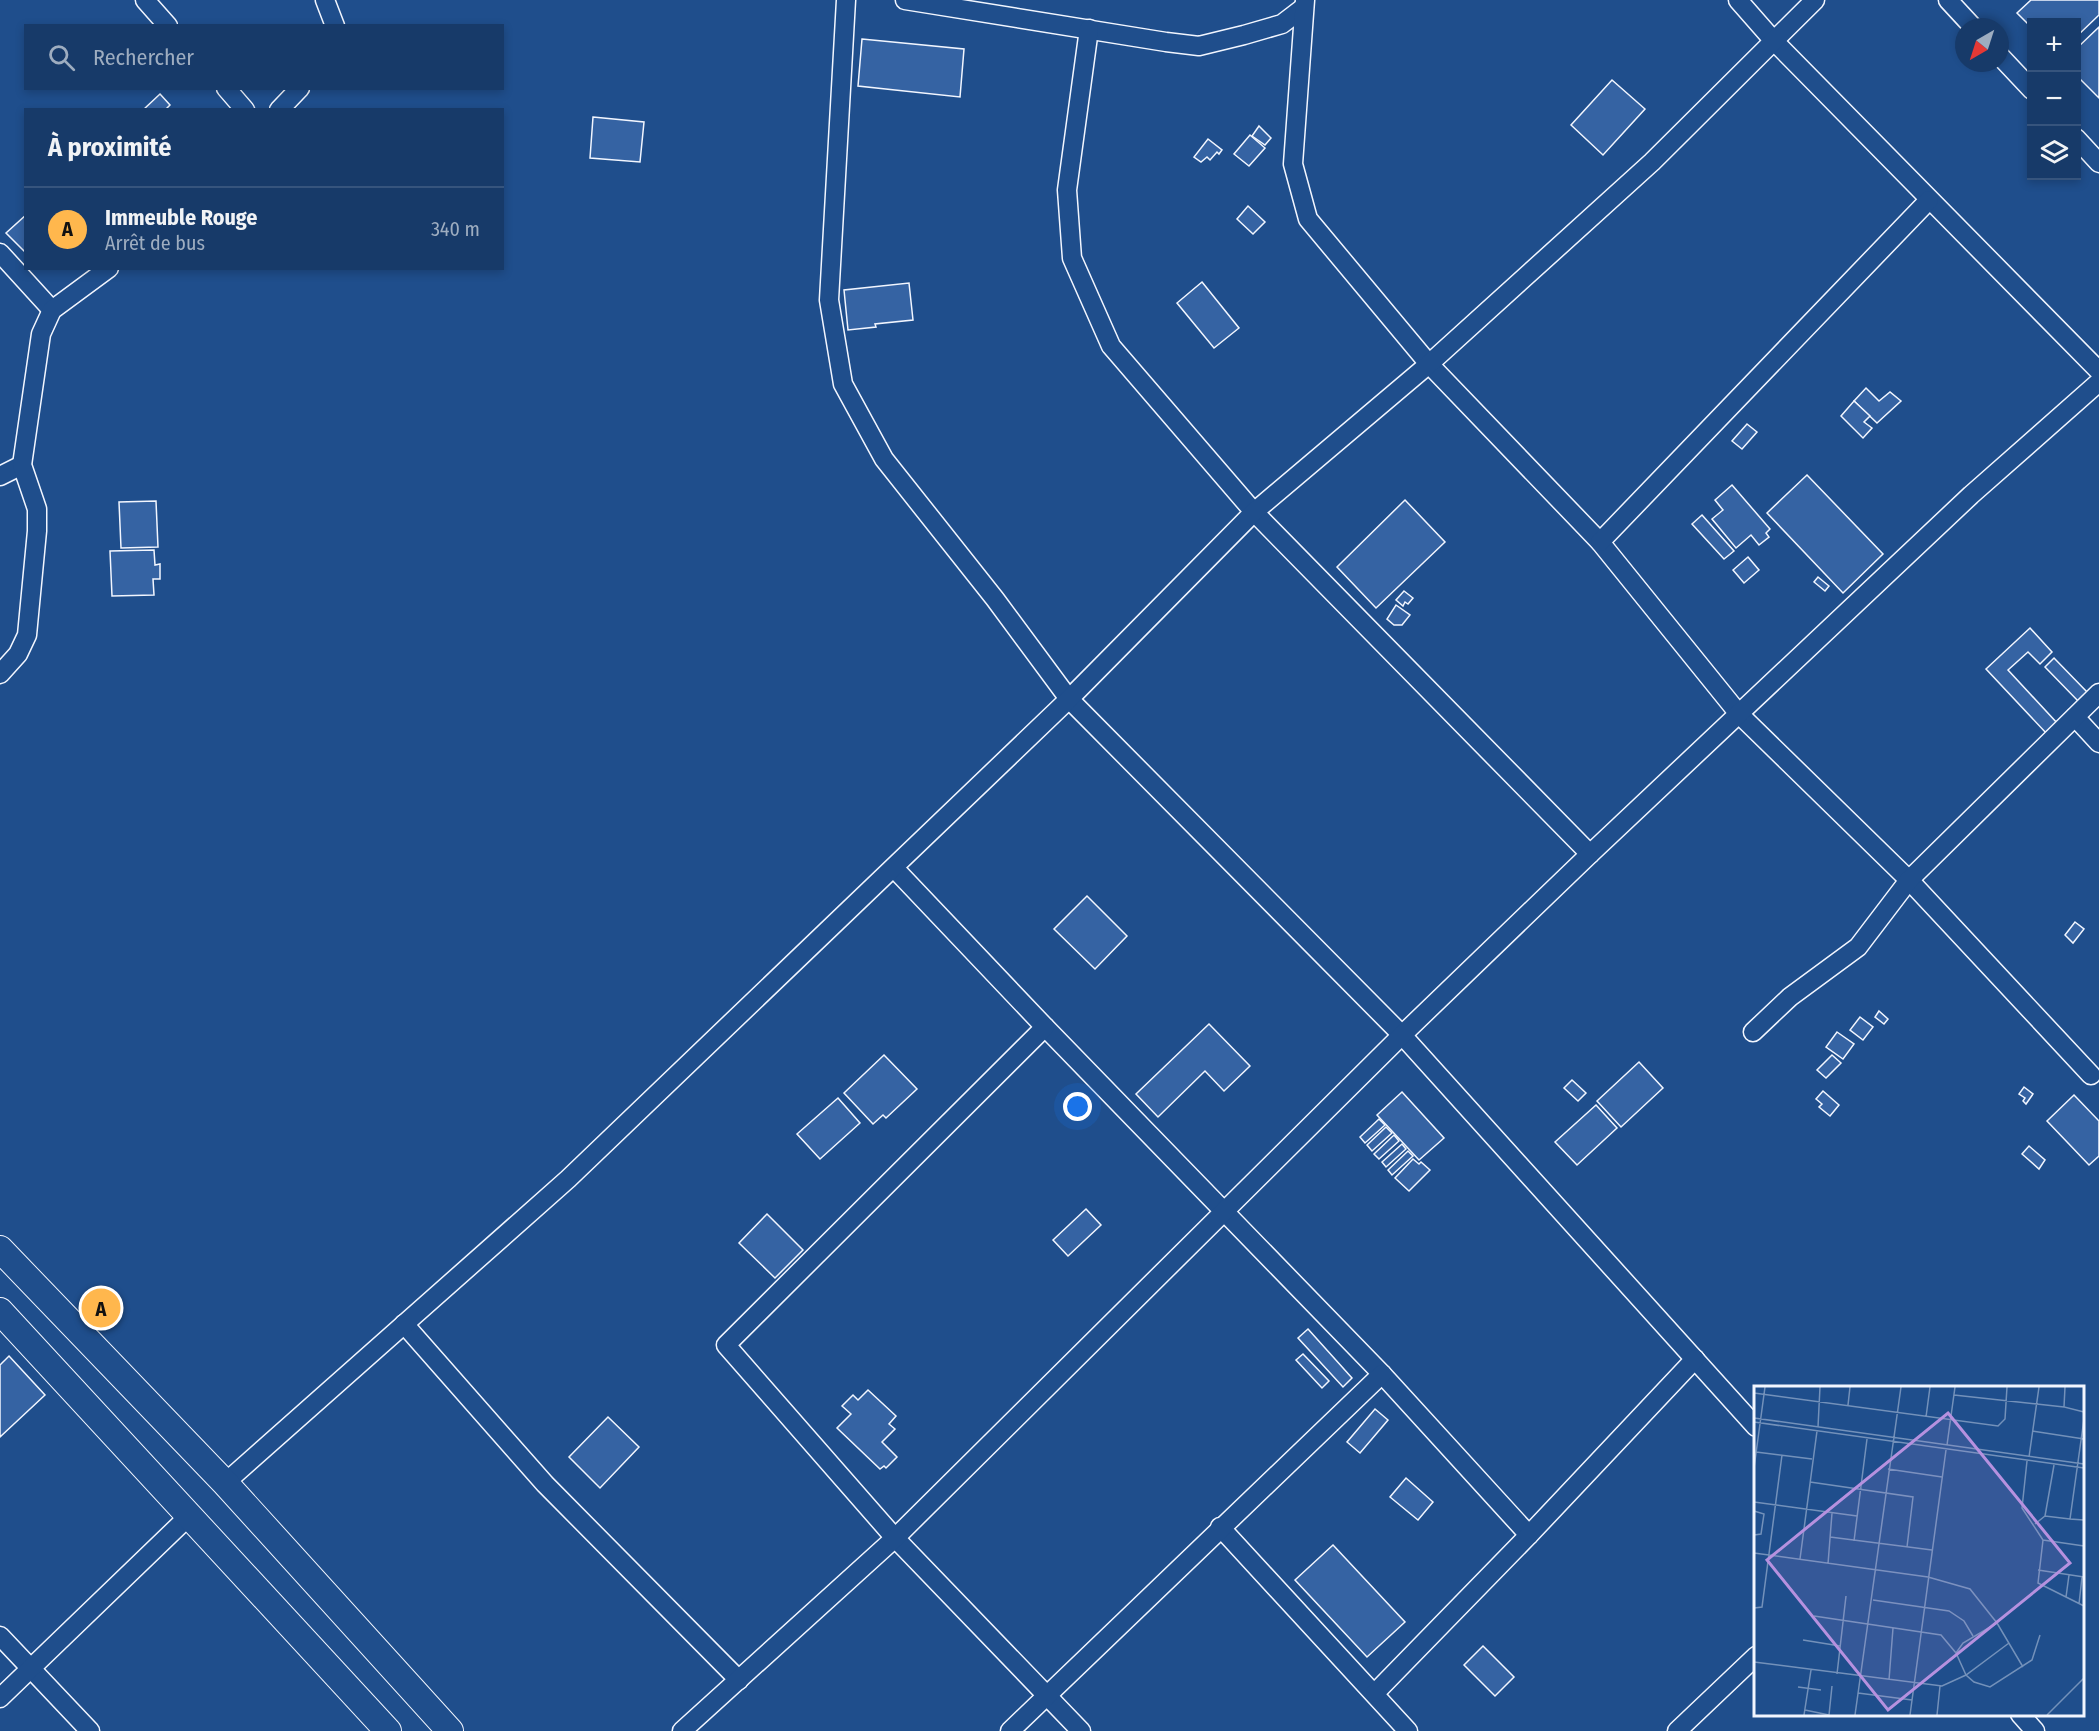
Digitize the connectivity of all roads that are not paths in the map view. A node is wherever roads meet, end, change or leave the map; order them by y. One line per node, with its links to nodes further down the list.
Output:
1 (145, 0): 10 (street)
2 (325, 0): 11 (street)
3 (846, 0): 35 (street)
4 (905, 0): 12 (street)
5 (1738, 0): 13 (street)
6 (1815, 0): 13 (street)
7 (1948, 0): 9 (street)
8 (1304, 4): 12 (street); 26 (street)
9 (1965, 18)
10 (166, 24)
11 (334, 24)
12 (1089, 29): 31 (street)
13 (1774, 41): 22 (street); 26 (street)
14 (2009, 66): 15 (street)
15 (2027, 86)
16 (228, 90): 18 (street)
17 (298, 90): 19 (street)
18 (243, 108)
19 (281, 108)
20 (2081, 143): 21 (street)
21 (2099, 163)
22 (1929, 200): 27 (street); 32 (street)
23 (0, 253): 25 (street)
24 (107, 270): 25 (street)
25 (52, 310): 29 (street)
26 (1429, 364): 31 (street); 32 (street)
27 (2099, 371)
28 (2099, 382): 36 (street)
29 (22, 465): 30 (street); 33 (street)
30 (0, 476)
31 (1254, 512): 35 (street); 39 (street)
32 (1600, 542): 36 (street)
33 (0, 674)
34 (2099, 693): 37 (street)
35 (1069, 699): 40 (street); 44 (street)
36 (1739, 714): 39 (street); 41 (street)
37 (2075, 717): 38 (street); 41 (street)
38 (2099, 743)
39 (1590, 854): 44 (street)
40 (894, 868): 42 (street); 49 (street)
41 (1909, 880): 43 (street); 45 (street)
42 (1045, 1027): 46 (street); 57 (street)
43 (1753, 1032)
44 (1401, 1035): 46 (street); 50 (street)
45 (2091, 1076)
46 (1224, 1211): 51 (street); 57 (street)
47 (0, 1249): 53 (main road)
48 (0, 1311): 54 (main road)
49 (404, 1324): 53 (street); 61 (street)
50 (1695, 1359): 52 (street); 56 (street)
51 (1382, 1374): 55 (street); 56 (street)
52 (1754, 1426)
53 (225, 1483): 68 (main road)
54 (190, 1515): 60 (street); 67 (main road)
55 (1220, 1527): 62 (street); 63 (street)
56 (1529, 1536): 62 (street)
57 (895, 1538): 61 (street); 63 (street)
58 (0, 1636): 60 (street)
59 (1754, 1657): 73 (street)
60 (32, 1668): 64 (street); 66 (street)
61 (739, 1680): 69 (street)
62 (1375, 1693): 72 (street)
63 (1048, 1695): 70 (street); 71 (street)
64 (0, 1698)
65 (2022, 1716): 74 (street)
66 (90, 1731)
67 (388, 1731)
68 (450, 1731)
69 (681, 1731)
70 (1010, 1731)
71 (1081, 1731)
72 (1408, 1731)
73 (1677, 1731)
74 (2036, 1731)

